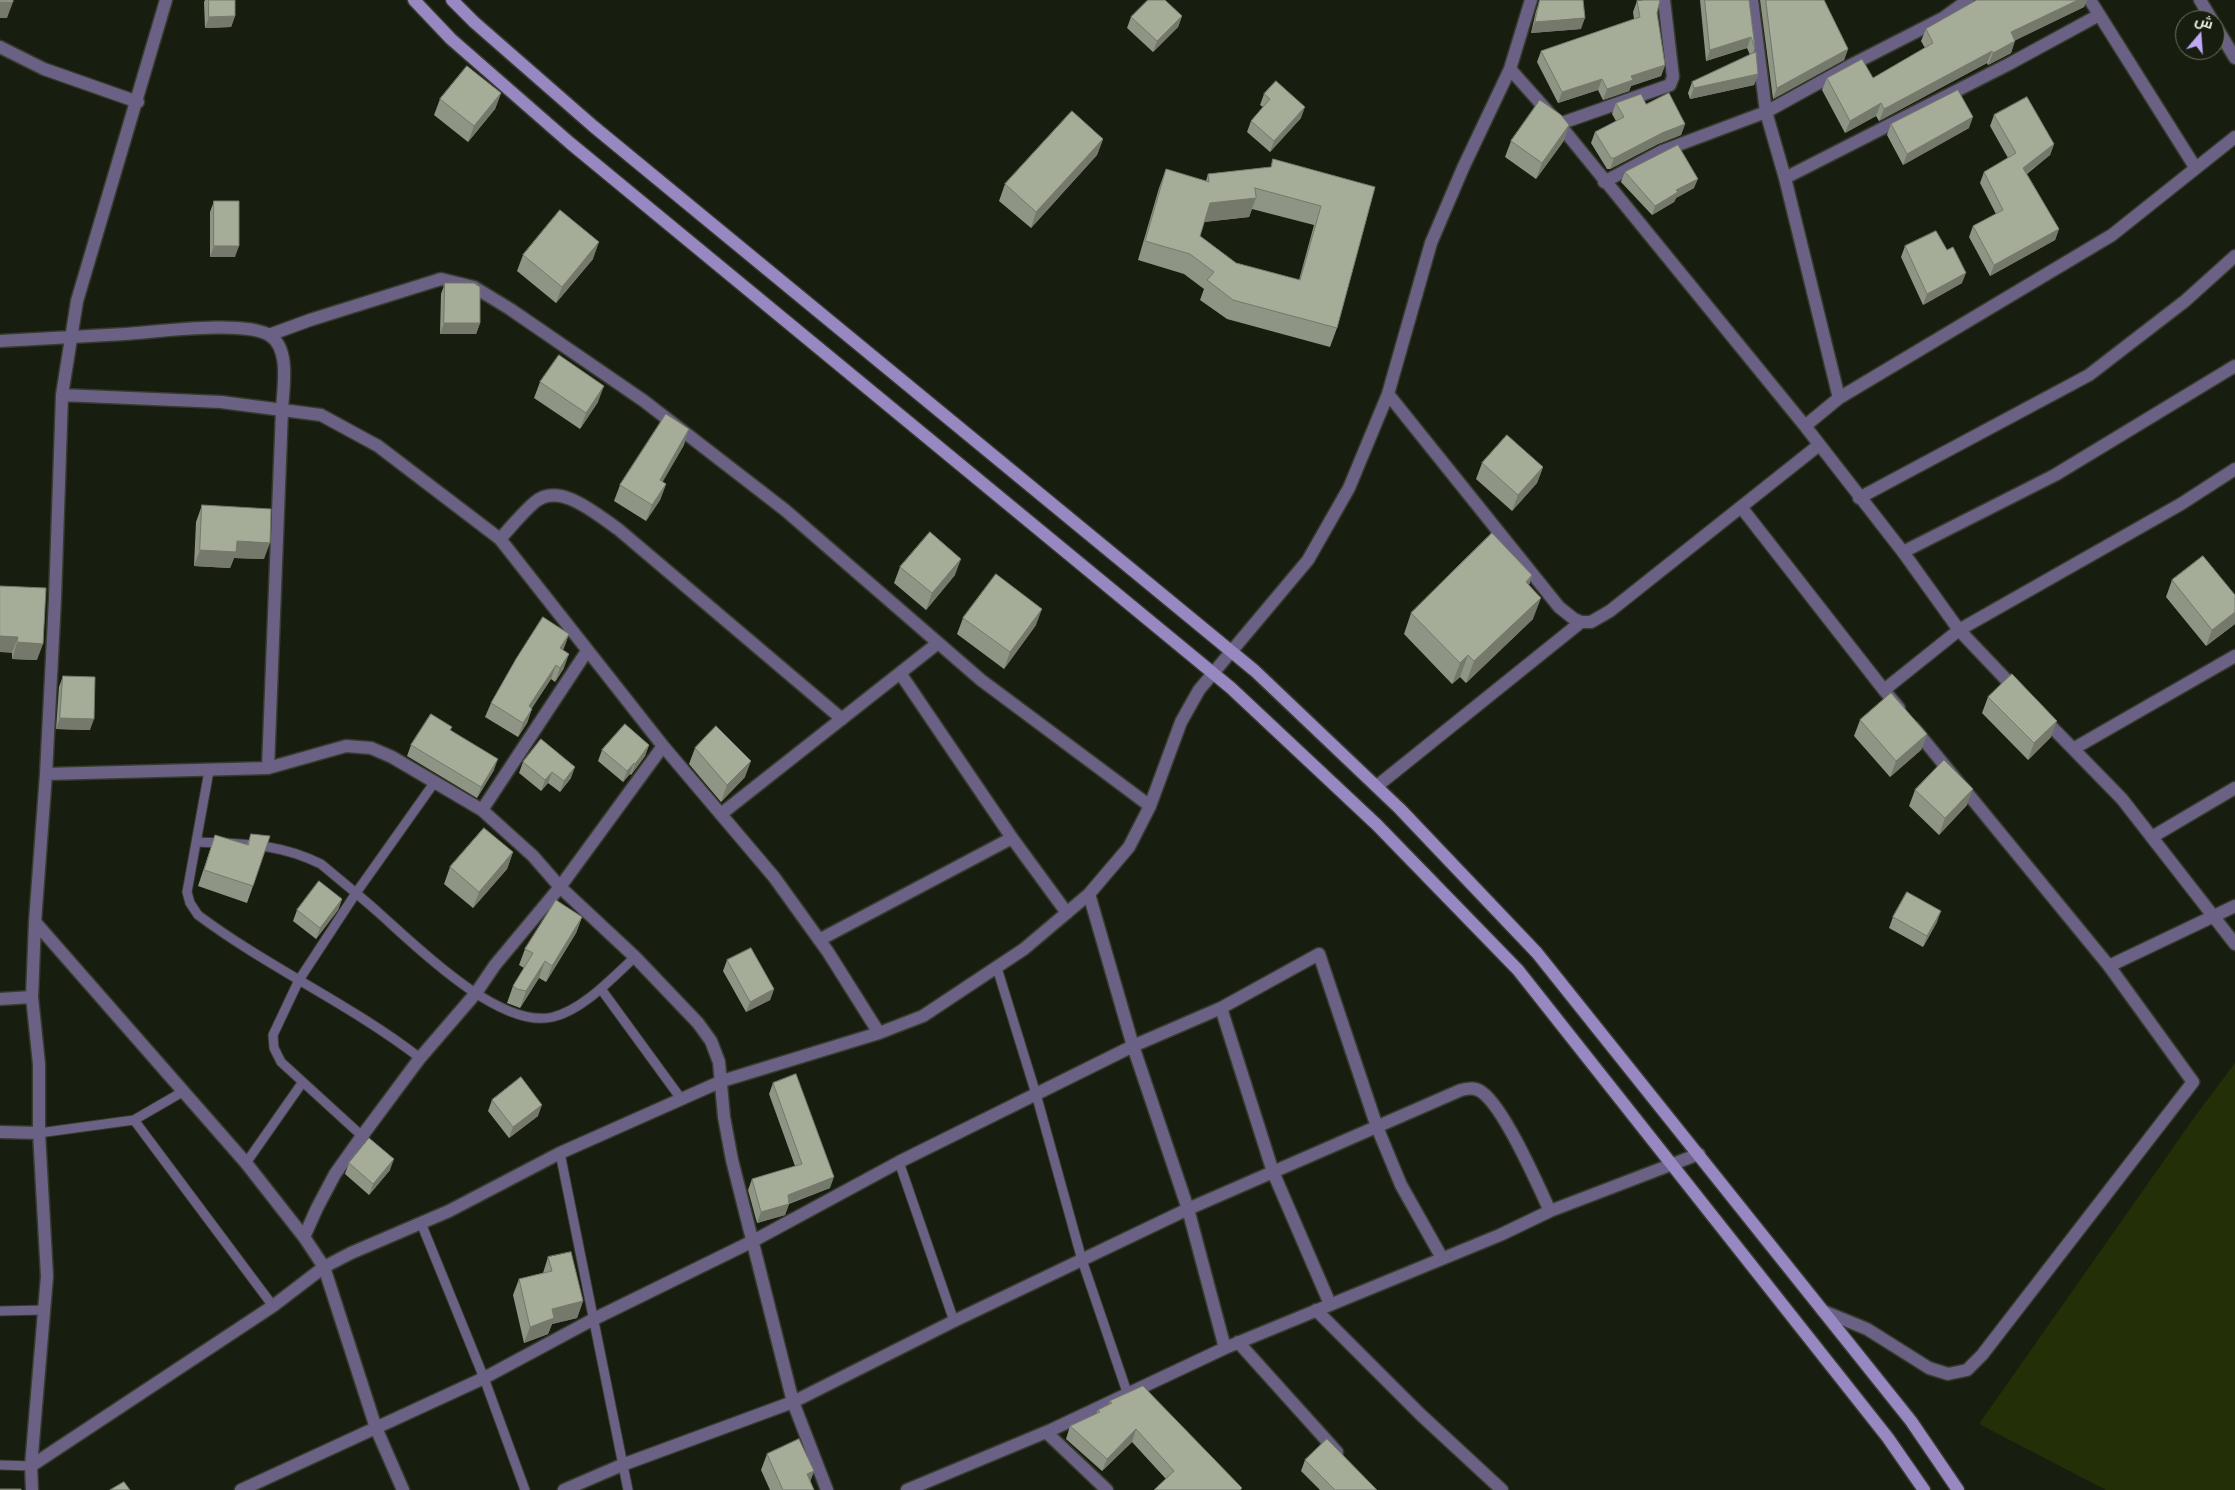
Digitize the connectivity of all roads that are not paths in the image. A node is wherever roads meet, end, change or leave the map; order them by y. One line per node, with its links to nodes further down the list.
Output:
1 (166, 0): 14 (street)
2 (414, 0): 44 (street)
3 (452, 0): 41 (street)
4 (1664, 0): 16 (street)
5 (1752, 0): 15 (street)
6 (1968, 0): 15 (street)
7 (2090, 0): 9 (street)
8 (1530, 2): 13 (street)
9 (2099, 15): 18 (street); 19 (street)
10 (2225, 42): 12 (street)
11 (0, 46): 14 (street)
12 (2235, 58)
13 (1510, 69): 16 (street); 27 (street)
14 (138, 102): 23 (street)
15 (1766, 112): 19 (street); 20 (street)
16 (1559, 124): 20 (street)
17 (2235, 137): 18 (street)
18 (2195, 167): 28 (street)
19 (1785, 178): 28 (street)
20 (1604, 182): 30 (street)
21 (2235, 256): 33 (street)
22 (269, 335): 23 (street); 29 (street); 39 (street)
23 (72, 337): 24 (street); 26 (street)
24 (0, 341)
25 (2235, 366): 36 (street)
26 (62, 394): 29 (street); 51 (street)
27 (1388, 394): 37 (street); 41 (street)
28 (1839, 398): 30 (street)
29 (282, 410): 35 (street); 49 (street)
30 (1806, 426): 31 (street)
31 (1819, 445): 33 (street); 34 (street)
32 (2235, 469): 38 (street)
33 (1860, 498): 36 (street)
34 (1741, 507): 37 (street); 45 (street)
35 (500, 539): 40 (street); 46 (street)
36 (1903, 552): 38 (street)
37 (1581, 622): 53 (street)
38 (1959, 630): 45 (street); 48 (street)
39 (938, 643): 43 (street); 55 (street)
40 (587, 651): 47 (street); 56 (street)
41 (1231, 652): 44 (street); 53 (street)
42 (2235, 656): 48 (street)
43 (900, 673): 46 (street); 59 (street)
44 (1213, 673): 55 (street); 96 (street)
45 (1884, 690): 71 (street)
46 (842, 719): 57 (street)
47 (662, 746): 57 (street); 61 (street)
48 (2073, 748): 58 (street)
49 (268, 768): 50 (street); 52 (street)
50 (209, 772): 51 (street); 60 (lane)
51 (46, 774): 67 (street)
52 (434, 782): 56 (street); 62 (lane)
53 (1376, 786): 93 (street)
54 (2235, 788): 58 (street)
55 (1150, 806): 63 (street)
56 (482, 810): 61 (street)
57 (720, 814): 68 (street)
58 (2152, 837): 66 (street)
59 (1012, 838): 65 (street); 68 (street)
60 (197, 842): 62 (lane); 73 (lane)
61 (560, 887): 70 (street); 75 (street)
62 (356, 893): 73 (lane); 75 (lane)
63 (1088, 894): 65 (street); 80 (street)
64 (2235, 906): 66 (street)
65 (1067, 912): 72 (street)
66 (2213, 917): 69 (street); 71 (street)
67 (35, 922): 76 (street); 84 (street)
68 (819, 940): 79 (street)
69 (2235, 944)
70 (635, 957): 74 (lane); 82 (street)
71 (2109, 966): 111 (street)
72 (997, 968): 79 (street); 85 (lane)
73 (299, 980): 81 (lane); 83 (lane)
74 (601, 989): 75 (lane); 86 (lane)
75 (476, 993): 81 (street)
76 (32, 997): 77 (street); 90 (street)
77 (0, 999)
78 (1221, 1008): 80 (street); 88 (street); 97 (street)
79 (879, 1033): 82 (street)
80 (1133, 1046): 85 (street); 98 (street)
81 (420, 1058): 91 (street)
82 (722, 1081): 86 (street); 102 (street)
83 (302, 1084): 91 (lane); 95 (lane)
84 (184, 1091): 87 (lane); 95 (street)
85 (1036, 1094): 94 (street); 104 (lane)
86 (682, 1100): 92 (street)
87 (134, 1120): 90 (lane); 107 (lane)
88 (1377, 1127): 97 (street); 99 (street); 103 (street)
89 (0, 1132): 90 (street)
90 (39, 1133): 108 (street)
91 (362, 1136): 101 (street)
92 (560, 1153): 100 (street); 112 (lane)
93 (1700, 1154): 96 (street); 111 (street)
94 (899, 1162): 102 (street); 113 (lane)
95 (246, 1163): 101 (street)
96 (1672, 1165): 99 (street); 135 (street)
97 (1273, 1172): 98 (street); 106 (street)
98 (1188, 1209): 104 (street); 115 (street)
99 (1550, 1211): 103 (street)
100 (421, 1223): 105 (street); 116 (lane)
101 (304, 1237): 105 (street)
102 (753, 1241): 112 (street); 118 (street)
103 (1442, 1258): 106 (street)
104 (1082, 1260): 113 (street); 117 (lane)
105 (324, 1267): 107 (street); 119 (street)
106 (1330, 1304): 109 (street)
107 (274, 1306): 124 (street)
108 (44, 1310): 110 (lane); 124 (street)
109 (1316, 1310): 114 (street); 134 (street)
110 (0, 1311)
111 (1823, 1311): 136 (street)
112 (592, 1320): 116 (street); 123 (lane)
113 (954, 1320): 118 (street)
114 (1238, 1342): 115 (street); 121 (street)
115 (1225, 1348): 117 (street)
116 (484, 1378): 119 (street); 128 (lane)
117 (1128, 1395): 120 (street)
118 (793, 1402): 123 (street); 131 (street)
119 (376, 1428): 126 (street); 127 (street)
120 (1046, 1432): 132 (street); 133 (street)
121 (1349, 1464)
122 (0, 1465): 124 (lane)
123 (622, 1465): 129 (street); 130 (lane)
124 (31, 1466): 125 (street)
125 (32, 1490)
126 (242, 1490)
127 (403, 1490)
128 (525, 1490)
129 (564, 1490)
130 (628, 1490)
131 (826, 1490)
132 (907, 1490)
133 (1107, 1490)
134 (1502, 1490)
135 (1924, 1490)
136 (1958, 1490)

